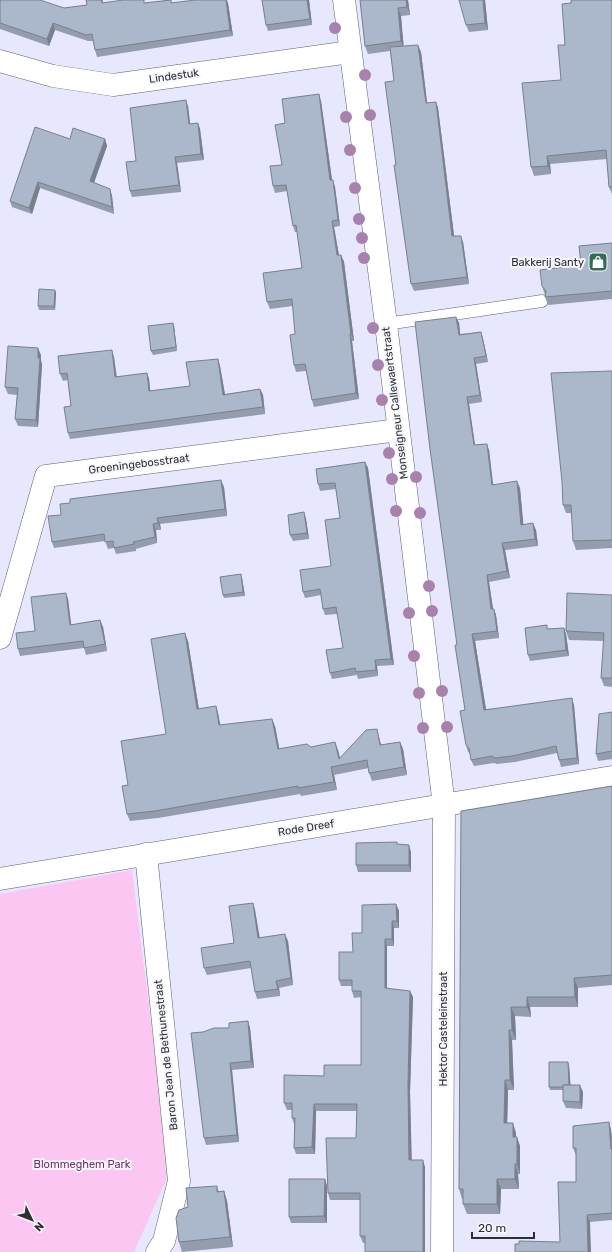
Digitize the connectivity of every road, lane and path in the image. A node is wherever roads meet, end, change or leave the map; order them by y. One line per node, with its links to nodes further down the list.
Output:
1 (344, 0): 2 (street, Monseigneur Callewaertstraat)
2 (350, 52): 3 (street, Lindestuk); 5 (street, Monseigneur Callewaertstraat)
3 (0, 61)
4 (542, 301): 5 (lane)
5 (386, 324): 6 (street, Monseigneur Callewaertstraat)
6 (398, 430): 7 (street, Groeningebosstraat); 9 (street, Monseigneur Callewaertstraat)
7 (0, 638)
8 (612, 777): 9 (street, Rode Dreef)
9 (444, 806): 10 (street, Rode Dreef); 13 (street, Hektor Casteleinstraat)
10 (146, 854): 11 (street, Rode Dreef); 12 (street, Baron Jean de Bethunestraat)
11 (0, 878)
12 (157, 1252)
13 (442, 1252)

